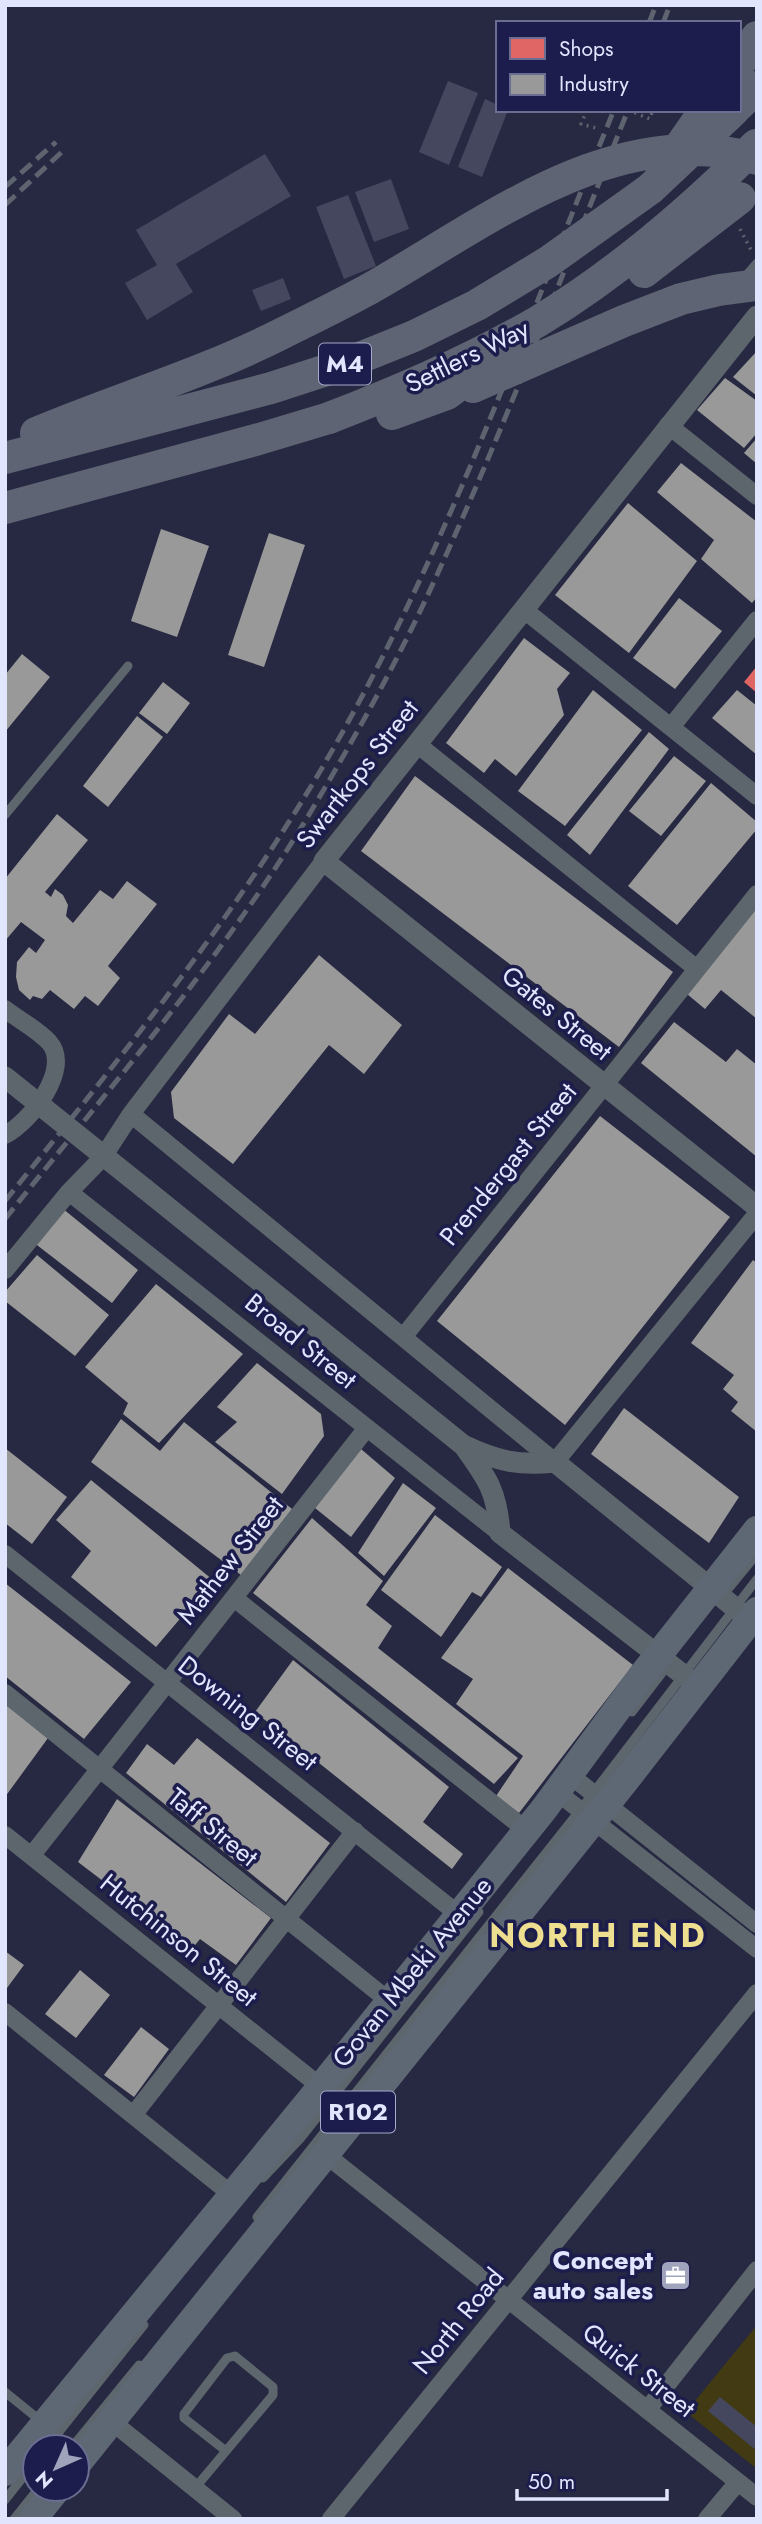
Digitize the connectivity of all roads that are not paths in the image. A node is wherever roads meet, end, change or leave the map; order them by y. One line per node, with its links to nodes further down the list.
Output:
1 (757, 37): 2 (highway)
2 (741, 62)
3 (757, 87): 4 (highway)
4 (741, 104)
5 (704, 112): 9 (highway, bridge)
6 (732, 112): 9 (highway, Settlers Way / M4, bridge)
7 (757, 144): 16 (highway, Settlers Way / M4, bridge)
8 (757, 159): 18 (highway, bridge)
9 (650, 189): 19 (highway, Settlers Way / M4, bridge)
10 (748, 191): 15 (highway, bridge)
11 (757, 263): 13 (lane)
12 (757, 285): 15 (highway, bridge)
13 (727, 298)
14 (757, 316): 17 (street, Swartkops Street)
15 (447, 394): 16 (highway, bridge)
16 (329, 418): 21 (highway, Settlers Way / M4)
17 (668, 425): 20 (street); 22 (street, Swartkops Street)
18 (5, 446)
19 (5, 458)
20 (757, 496)
21 (5, 508)
22 (523, 609): 25 (street); 26 (street, Swartkops Street)
23 (757, 620): 25 (street)
24 (128, 666): 28 (lane)
25 (671, 727): 27 (street)
26 (417, 744): 29 (street, Swartkops Street); 31 (street)
27 (757, 796)
28 (5, 815)
29 (324, 861): 34 (street, Gates Street); 35 (street, Swartkops Street)
30 (757, 894): 31 (street, Prendergast Street)
31 (697, 970): 34 (street, Prendergast Street)
32 (5, 1009): 36 (street)
33 (5, 1077): 43 (street, Broad Street, bridge)
34 (604, 1086): 38 (street, Gates Street); 41 (street, Prendergast Street)
35 (131, 1114): 37 (street, Swartkops Street); 41 (street)
36 (5, 1135)
37 (69, 1192): 40 (street, Swartkops Street); 42 (street, Broad Street)
38 (757, 1207)
39 (757, 1214): 44 (street)
40 (5, 1270)
41 (404, 1336): 44 (street)
42 (366, 1429): 46 (street, Broad Street); 50 (street, Mathew Street)
43 (463, 1445): 44 (street, Broad Street); 46 (street, Broad Street)
44 (555, 1462): 51 (street)
45 (757, 1530): 51 (main road, Govan Mbeki Avenue / R102)
46 (500, 1533): 52 (street, Broad Street)
47 (757, 1553): 51 (lane)
48 (5, 1554): 53 (street, Downing Street)
49 (757, 1579): 51 (lane)
50 (233, 1598): 53 (street, Mathew Street); 58 (street)
51 (731, 1605): 52 (main road, Govan Mbeki Avenue / R102); 52 (main road, Govan Mbeki Avenue / R102)
52 (677, 1667): 55 (lane); 57 (main road, Govan Mbeki Avenue / R102); 57 (main road, Govan Mbeki Avenue / R102)
53 (167, 1683): 56 (street, Mathew Street); 59 (street, Downing Street)
54 (5, 1693): 56 (street, Taff Street)
55 (628, 1717)
56 (99, 1769): 61 (street, Mathew Street); 64 (street, Taff Street)
57 (579, 1796): 58 (main road, Govan Mbeki Avenue / R102); 65 (street); 66 (street); 73 (main road, Govan Mbeki Avenue / R102); 76 (lane)
58 (526, 1830): 63 (main road, Govan Mbeki Avenue / R102)
59 (355, 1831): 63 (street, Downing Street); 64 (street)
60 (5, 1835): 61 (street, Hutchinson Street)
61 (32, 1856): 69 (street, Hutchinson Street)
62 (486, 1903): 74 (lane)
63 (458, 1914): 68 (main road, Govan Mbeki Avenue / R102)
64 (287, 1919): 68 (street, Taff Street); 69 (street)
65 (757, 1924)
66 (757, 1949)
67 (757, 1993): 78 (street, North Road)
68 (389, 2001): 71 (main road, Govan Mbeki Avenue / R102)
69 (218, 2005): 71 (street, Hutchinson Street); 72 (street)
70 (5, 2012): 72 (street)
71 (321, 2087): 75 (main road, Govan Mbeki Avenue / R102)
72 (134, 2114): 75 (street)
73 (325, 2154): 78 (street, Quick Street); 83 (main road, Govan Mbeki Avenue / R102)
74 (258, 2184)
75 (231, 2194): 85 (main road, Govan Mbeki Avenue / R102)
76 (248, 2228)
77 (757, 2270): 82 (street)
78 (509, 2300): 82 (street, Quick Street); 102 (street, North Road)
79 (147, 2320): 86 (lane)
80 (146, 2357): 87 (lane)
81 (5, 2392): 84 (lane)
82 (647, 2410): 93 (street, Quick Street)
83 (111, 2421): 88 (main road, Govan Mbeki Avenue / R102); 94 (street)
84 (44, 2433)
85 (48, 2433)
86 (48, 2433)
87 (84, 2433)
88 (91, 2446)
89 (226, 2451): 89 (lane); 94 (lane)
90 (21, 2458): 91 (main road, Govan Mbeki Avenue / R102)
91 (5, 2472)
92 (21, 2480): 96 (lane)
93 (737, 2482): 95 (street, Quick Street); 103 (street)
94 (195, 2488): 101 (street)
95 (757, 2497)
96 (5, 2500)
97 (27, 2503): 99 (lane)
98 (46, 2503): 100 (main road)
99 (14, 2519)
100 (33, 2519)
101 (233, 2519)
102 (331, 2519)
103 (707, 2519)

